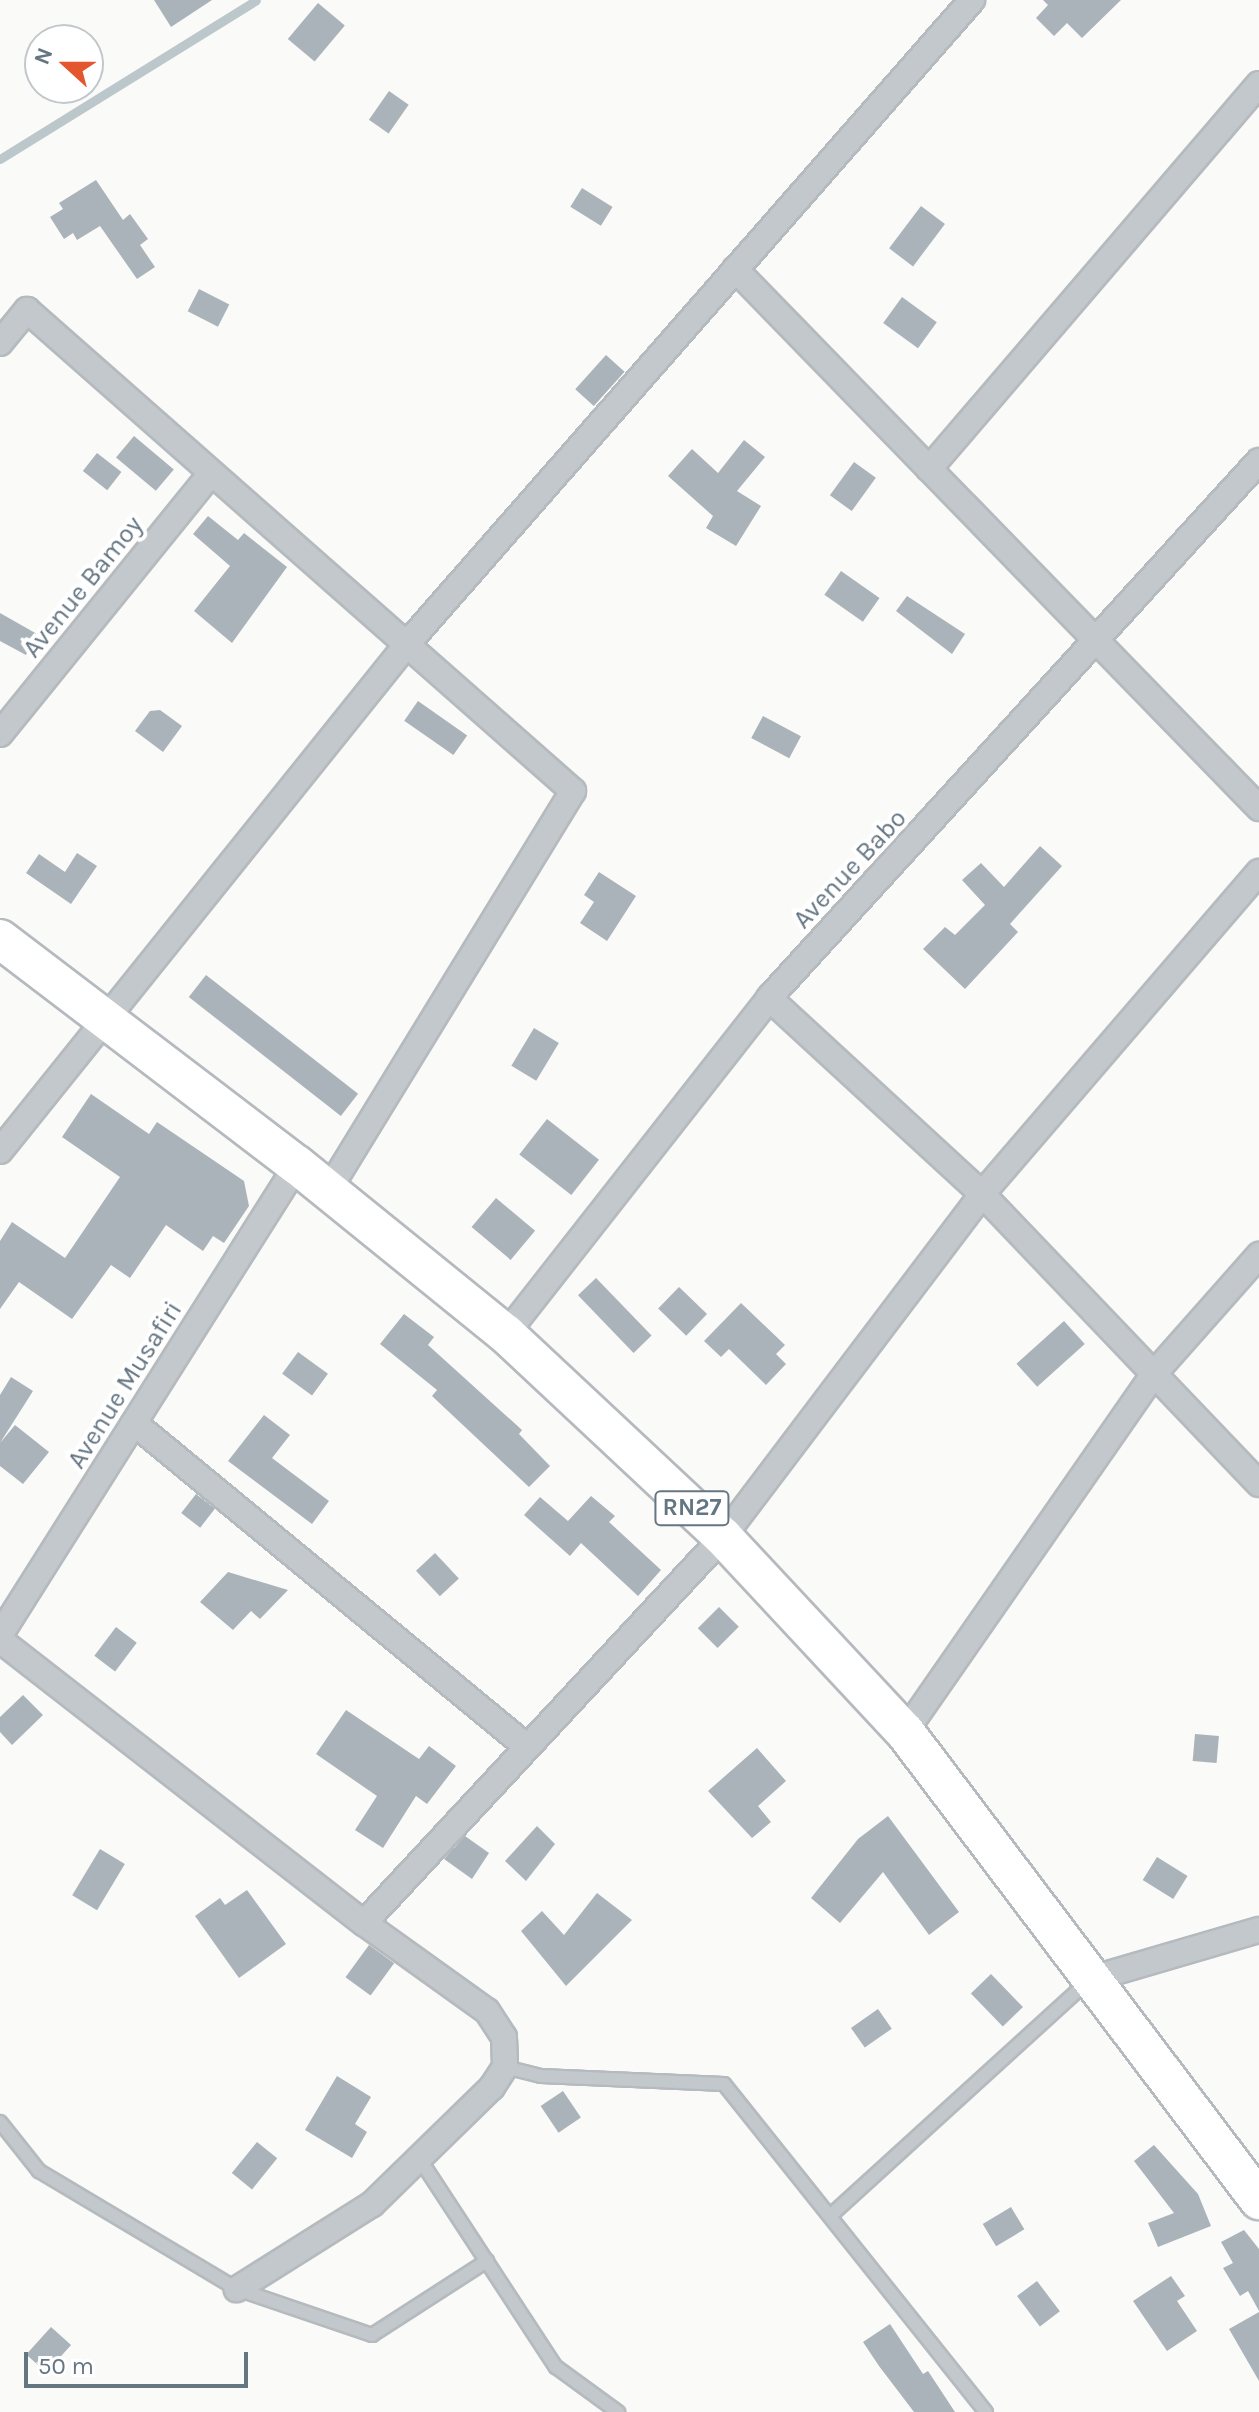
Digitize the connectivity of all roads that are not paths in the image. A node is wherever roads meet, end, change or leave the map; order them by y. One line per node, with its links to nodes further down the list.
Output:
1 (972, 0): 4 (street)
2 (1259, 84): 3 (street)
3 (1250, 112): 7 (street)
4 (735, 269): 7 (street); 10 (street)
5 (0, 343): 8 (street)
6 (1259, 461): 9 (street, Avenue Babo)
7 (929, 469): 9 (street)
8 (210, 475): 10 (street); 11 (street, Avenue Bamoy)
9 (1098, 643): 12 (street); 15 (street, Avenue Babo)
10 (407, 644): 16 (street); 19 (street)
11 (0, 734)
12 (1259, 808)
13 (1259, 872): 20 (street)
14 (0, 939): 16 (main road, RN27)
15 (769, 998): 20 (street); 22 (street, Avenue Babo)
16 (103, 1018): 17 (street); 18 (main road, RN27)
17 (0, 1151)
18 (297, 1165): 19 (main road, RN27); 24 (street, Avenue Musafiri)
19 (328, 1191): 22 (main road, RN27)
20 (982, 1194): 23 (street); 26 (street)
21 (1259, 1255): 23 (street)
22 (506, 1334): 26 (main road, RN27)
23 (1152, 1376): 25 (street); 28 (street)
24 (134, 1423): 27 (street, Avenue Musafiri); 29 (street)
25 (1259, 1484)
26 (723, 1537): 28 (main road, RN27); 29 (street)
27 (0, 1638): 30 (street)
28 (905, 1732): 32 (main road, RN27)
29 (527, 1747): 30 (street)
30 (364, 1923): 33 (street)
31 (1259, 1930): 32 (street)
32 (1091, 1979): 36 (main road, RN27); 37 (lane)
33 (505, 2067): 35 (street); 37 (lane)
34 (0, 2122): 39 (lane)
35 (419, 2158): 38 (lane); 39 (street)
36 (1259, 2200)
37 (830, 2216): 41 (lane)
38 (487, 2261): 39 (lane); 40 (lane)
39 (237, 2289)
40 (618, 2412)
41 (986, 2412)

